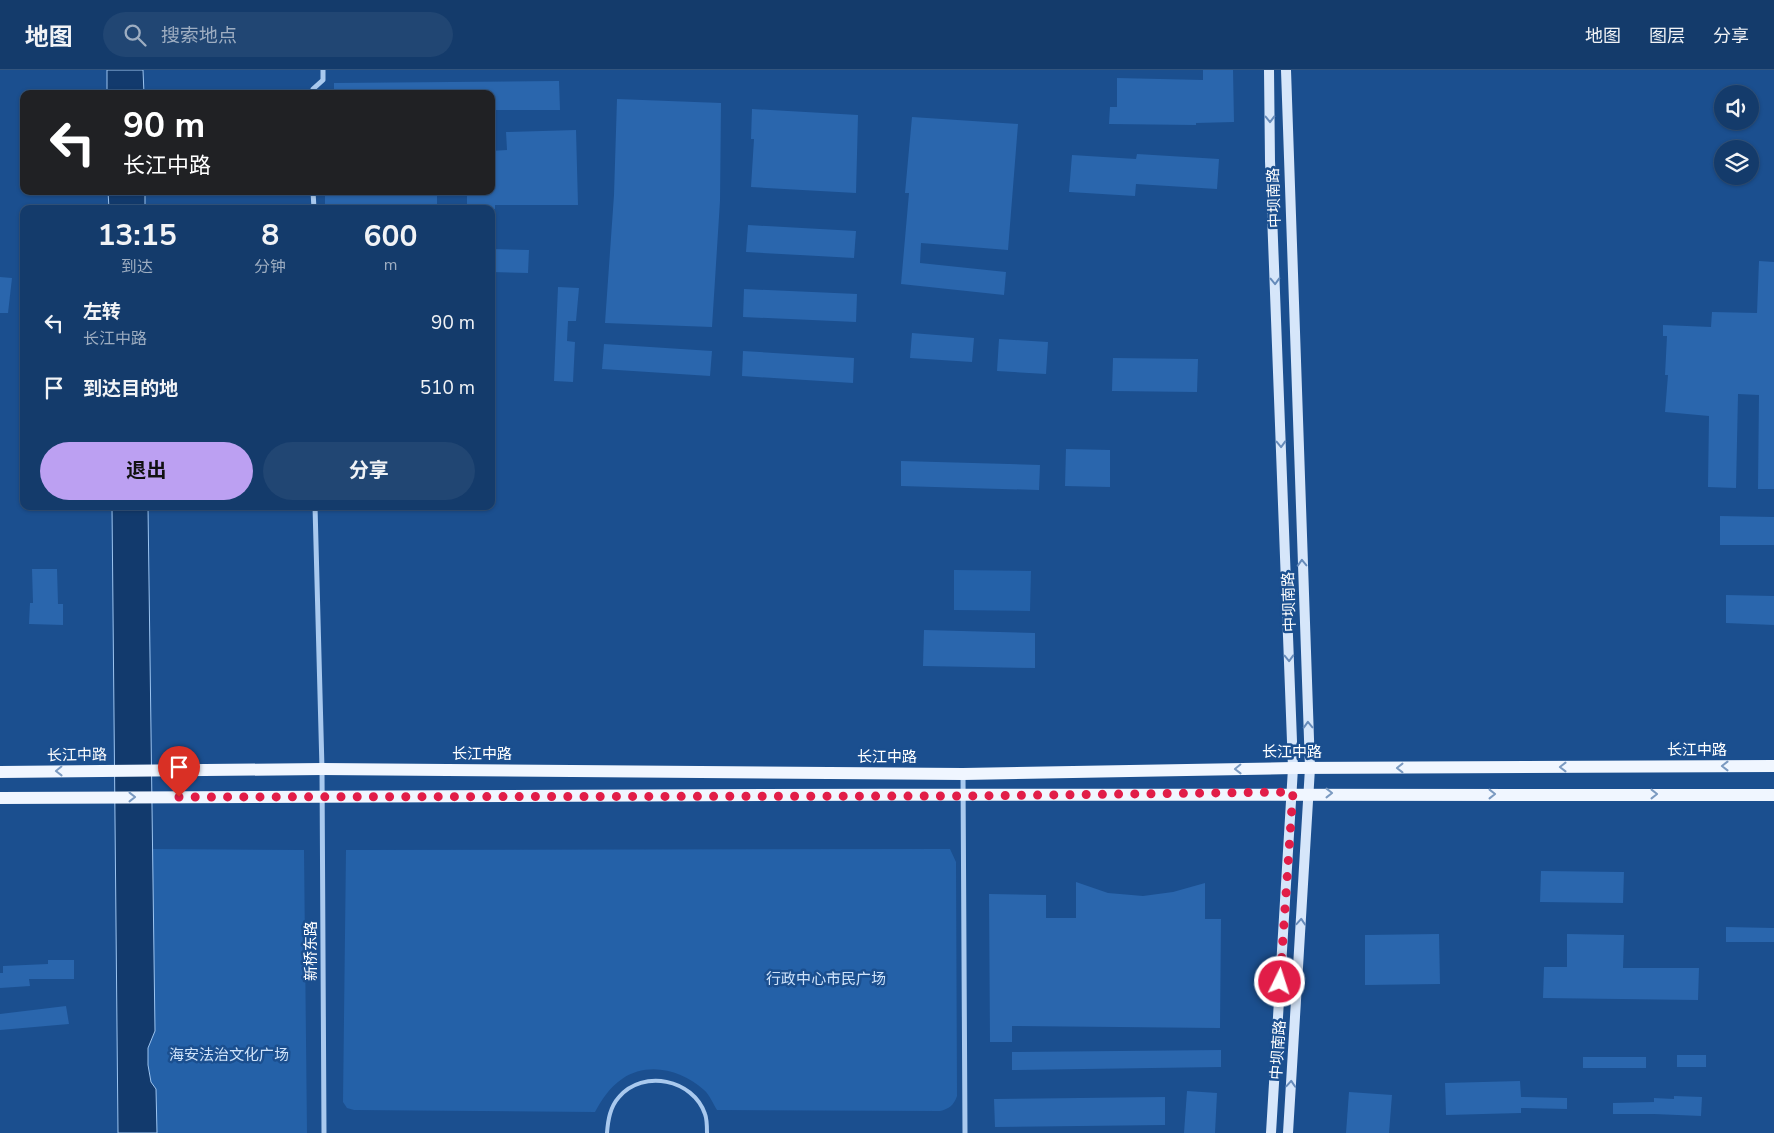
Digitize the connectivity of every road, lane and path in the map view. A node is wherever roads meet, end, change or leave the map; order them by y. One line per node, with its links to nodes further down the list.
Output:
1 (323, 70): 4 (street)
2 (1269, 70): 7 (main road, 中坝南路, one-way to 7)
3 (1286, 70): 8 (main road, 中坝南路, one-way to 3)
4 (313, 90)
5 (315, 510): 9 (street, 新桥东路)
6 (1774, 766): 8 (main road, 长江中路, one-way to 8)
7 (1293, 768): 8 (main road, 长江中路); 11 (main road, 长江中路, one-way to 11); 12 (main road, 中坝南路)
8 (1310, 768): 13 (main road, 中坝南路)
9 (322, 769): 10 (main road, 长江中路, one-way to 10); 11 (main road, 长江中路); 17 (street, 新桥东路)
10 (0, 772)
11 (963, 774): 15 (street)
12 (1293, 792): 13 (main road); 15 (main road); 22 (main road, 中坝南路)
13 (1310, 793): 14 (main road, one-way to 14); 23 (main road, 中坝南路, one-way to 13)
14 (1774, 794)
15 (963, 796): 17 (main road); 21 (street)
16 (0, 798): 17 (main road, one-way to 17)
17 (322, 798): 18 (street, 新桥东路)
18 (324, 1133)
19 (607, 1133): 20 (lane)
20 (707, 1133)
21 (964, 1133)
22 (1270, 1133)
23 (1288, 1133)

